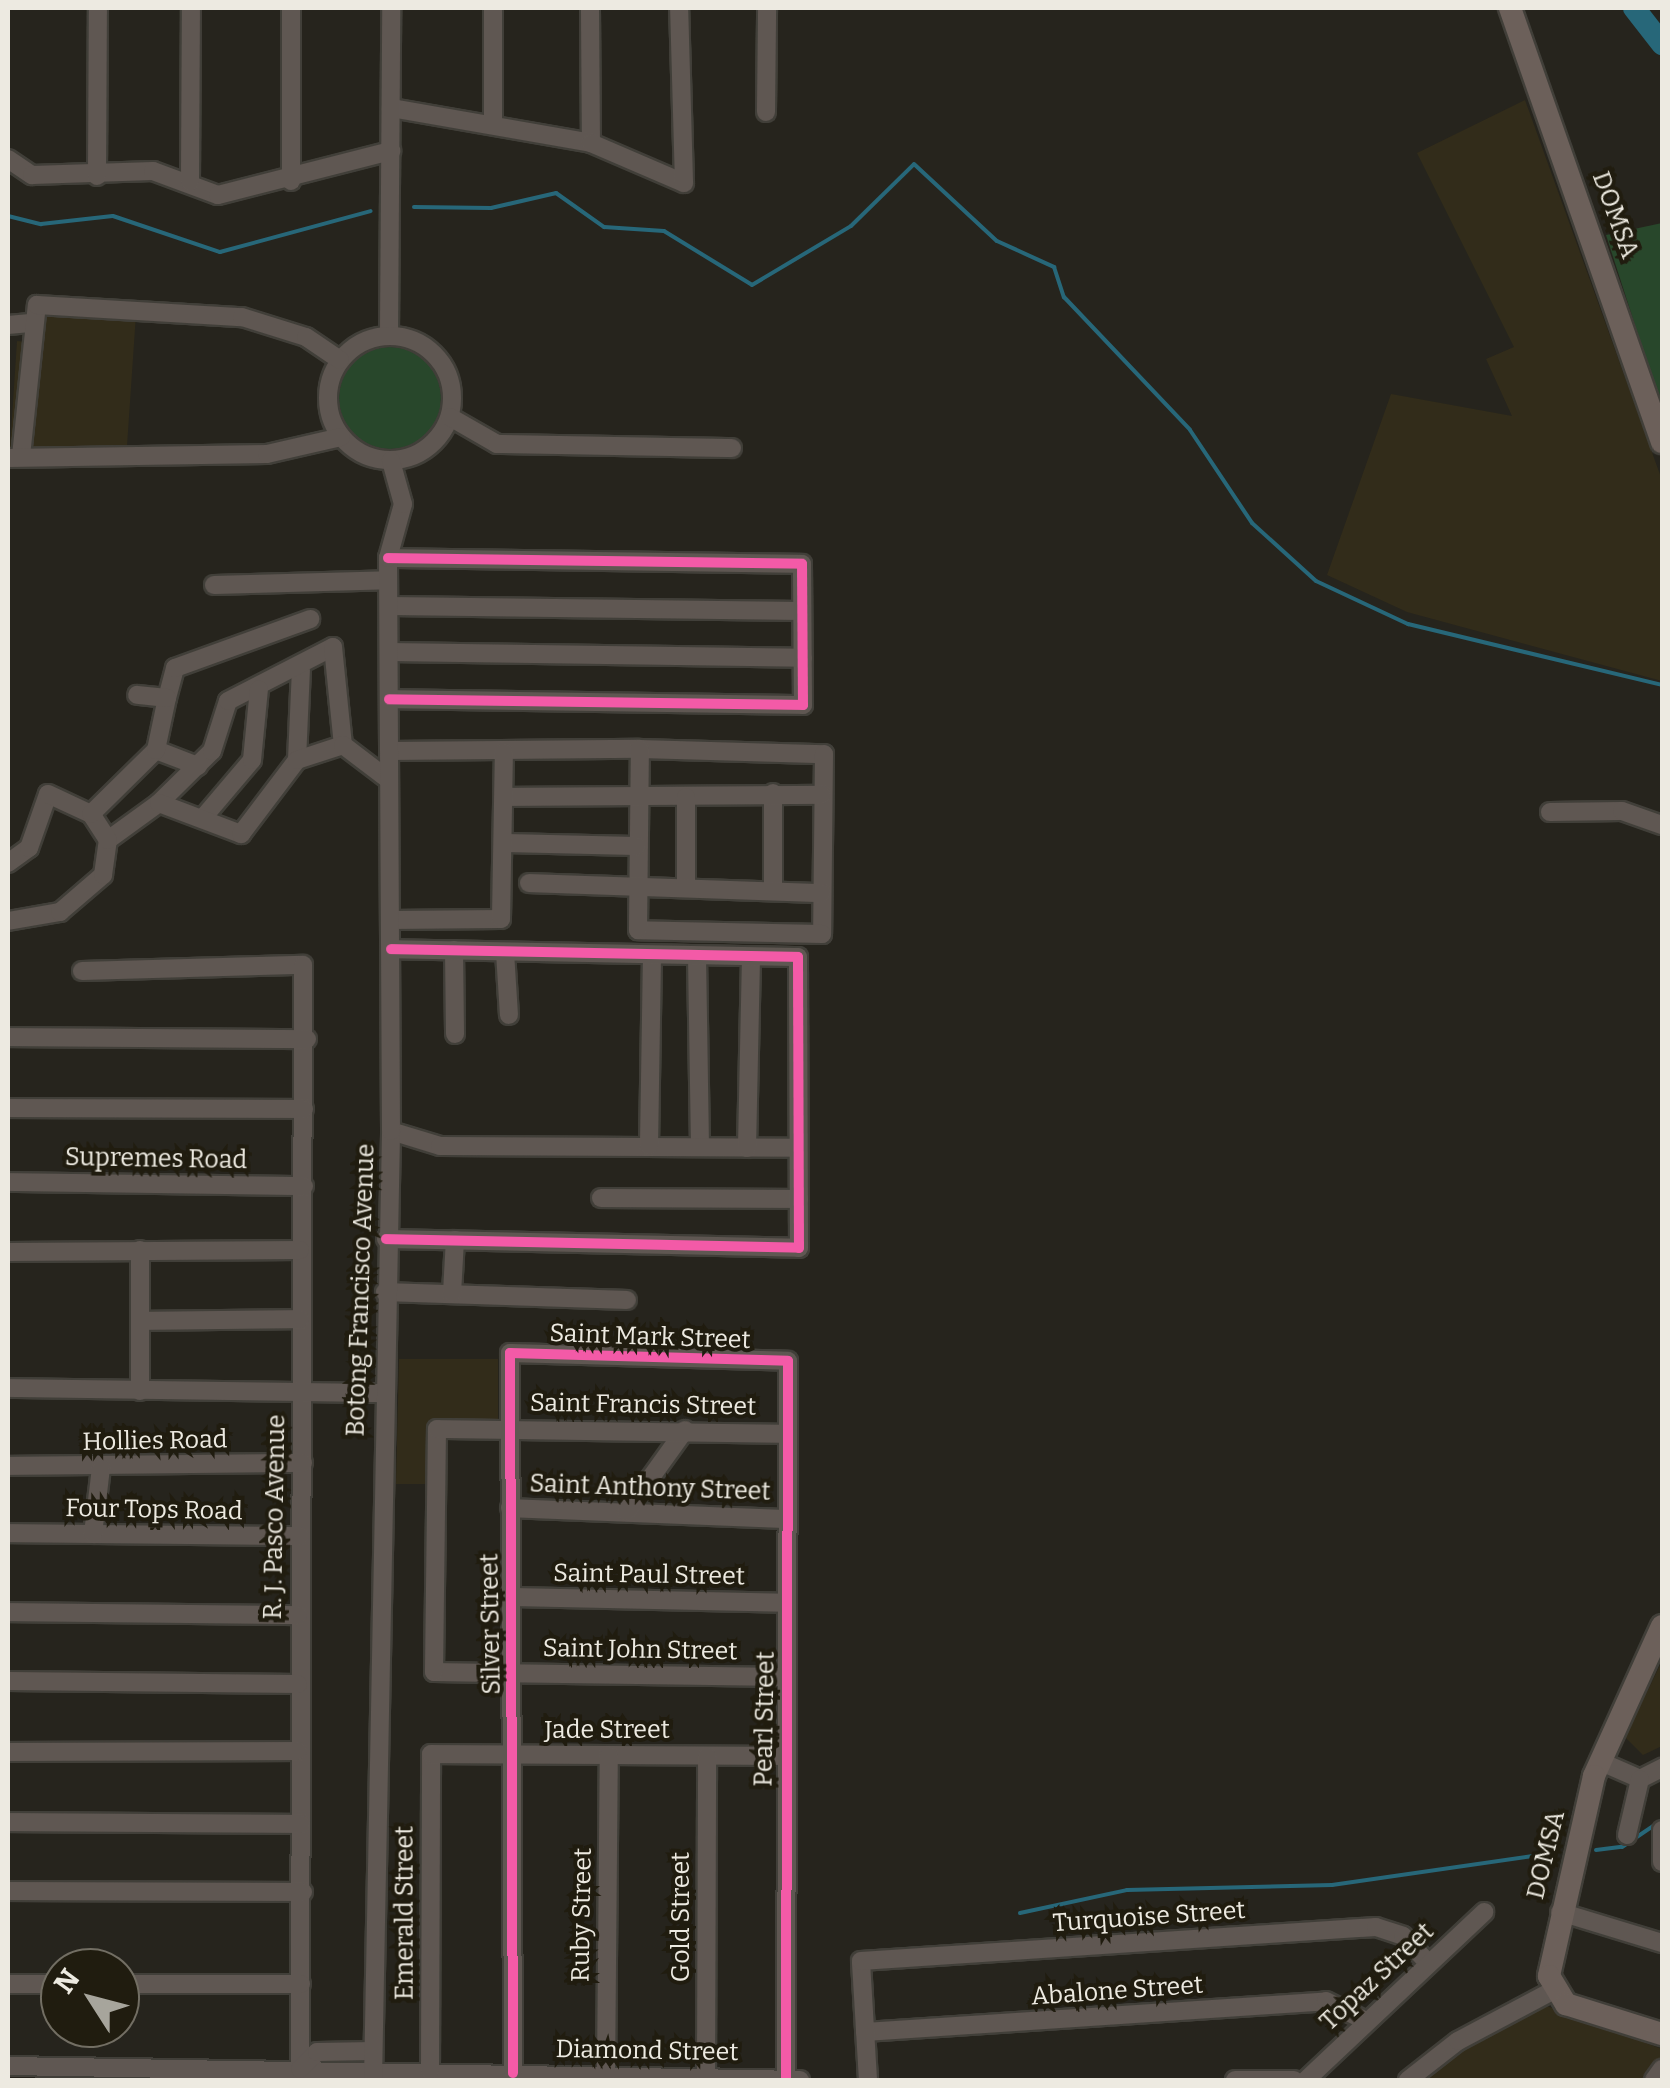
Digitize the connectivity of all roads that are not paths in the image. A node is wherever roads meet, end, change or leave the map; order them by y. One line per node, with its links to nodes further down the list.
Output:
1 (98, 8): 16 (street)
2 (191, 8): 18 (street)
3 (291, 8): 17 (street)
4 (391, 8): 10 (street)
5 (494, 8): 12 (street)
6 (590, 8): 13 (street)
7 (679, 8): 13 (street)
8 (768, 8): 11 (street)
9 (1510, 8): 25 (main road, DOMSA)
10 (391, 108): 12 (street); 14 (street)
11 (766, 112)
12 (493, 122): 13 (street)
13 (591, 143)
14 (391, 151): 17 (street); 21 (street)
15 (8, 159): 16 (street)
16 (97, 176): 18 (street)
17 (290, 181): 18 (street)
18 (190, 182)
19 (33, 323): 20 (street); 22 (street); 27 (street)
20 (8, 326)
21 (389, 335): 22 (street); 23 (street)
22 (340, 360): 24 (street)
23 (450, 416): 26 (street); 28 (street)
24 (340, 438): 27 (street); 28 (street)
25 (1662, 442)
26 (732, 448)
27 (14, 457)
28 (390, 461): 29 (street, Botong Francisco Avenue)
29 (388, 558): 30 (street, Botong Francisco Avenue); 33 (street)
30 (388, 580): 31 (street); 32 (street, Botong Francisco Avenue)
31 (214, 584)
32 (388, 606): 33 (street); 35 (street, Botong Francisco Avenue)
33 (802, 611): 36 (street)
34 (310, 619): 40 (street)
35 (389, 652): 36 (street); 41 (street, Botong Francisco Avenue)
36 (803, 658): 41 (street)
37 (301, 670): 38 (street); 42 (street); 47 (street)
38 (259, 689): 48 (street); 58 (street)
39 (137, 695): 40 (street)
40 (167, 698): 43 (street)
41 (389, 699): 45 (street, Botong Francisco Avenue)
42 (343, 744): 47 (street); 49 (street)
43 (156, 750): 48 (street); 57 (street)
44 (640, 750): 46 (street); 51 (street); 54 (street)
45 (389, 751): 46 (street); 49 (street, Botong Francisco Avenue)
46 (504, 752): 52 (street)
47 (298, 760): 58 (street)
48 (198, 766): 55 (street)
49 (390, 780): 69 (street, Botong Francisco Avenue)
50 (773, 793): 51 (street); 53 (street); 67 (street)
51 (822, 795): 68 (street)
52 (504, 797): 54 (street); 61 (street)
53 (686, 797): 54 (street); 66 (street)
54 (637, 799): 62 (street)
55 (159, 803): 58 (street); 60 (street)
56 (1550, 812): 59 (street)
57 (92, 814): 60 (street); 63 (street)
58 (202, 819)
59 (1662, 825)
60 (108, 840): 70 (street)
61 (504, 843): 62 (street); 69 (street)
62 (637, 846): 65 (street)
63 (8, 863)
64 (529, 882): 65 (street)
65 (637, 886): 66 (street); 68 (street)
66 (686, 888): 67 (street)
67 (773, 891): 68 (street)
68 (822, 893)
69 (390, 920): 71 (street, Botong Francisco Avenue)
70 (8, 922)
71 (390, 949): 72 (street); 84 (street, Botong Francisco Avenue)
72 (454, 950): 73 (street); 79 (street)
73 (505, 952): 74 (street); 78 (street)
74 (652, 956): 75 (street); 85 (street)
75 (696, 956): 76 (street); 86 (street)
76 (750, 956): 87 (street); 88 (street)
77 (82, 971): 81 (street, R. J. Pasco Avenue)
78 (508, 1015)
79 (455, 1034)
80 (8, 1037): 81 (street)
81 (307, 1039): 83 (street, R. J. Pasco Avenue)
82 (8, 1108): 83 (street)
83 (304, 1109): 90 (street, R. J. Pasco Avenue)
84 (391, 1132): 85 (street); 93 (street, Botong Francisco Avenue)
85 (649, 1146): 86 (street)
86 (700, 1147): 87 (street)
87 (747, 1148): 88 (street)
88 (798, 1148): 92 (street)
89 (8, 1182): 90 (street, Supremes Road)
90 (304, 1186): 96 (street, R. J. Pasco Avenue)
91 (601, 1198): 92 (street)
92 (799, 1199): 94 (street)
93 (386, 1239): 94 (street); 98 (street, Botong Francisco Avenue)
94 (454, 1240): 99 (street)
95 (140, 1250): 96 (street); 97 (street); 101 (street)
96 (300, 1250): 102 (street, R. J. Pasco Avenue)
97 (8, 1252)
98 (385, 1292): 99 (street); 107 (street, Botong Francisco Avenue)
99 (452, 1293): 100 (street)
100 (627, 1300)
101 (141, 1320): 102 (street); 106 (street)
102 (300, 1320): 108 (street, R. J. Pasco Avenue)
103 (510, 1354): 104 (street, Saint Mark Street); 109 (street, Silver Street)
104 (788, 1361): 111 (street, Pearl Street)
105 (8, 1388): 106 (street)
106 (140, 1391): 108 (street)
107 (382, 1393): 108 (street); 161 (street, Botong Francisco Avenue)
108 (303, 1396): 112 (street, R. J. Pasco Avenue)
109 (510, 1427): 110 (street, Saint Francis Street); 115 (street, Silver Street); 126 (street, Saint Francis Street)
110 (685, 1430): 111 (street, Saint Francis Street); 116 (street)
111 (788, 1434): 117 (street, Pearl Street)
112 (302, 1463): 114 (street, Hollies Road); 120 (street, R. J. Pasco Avenue)
113 (8, 1466): 114 (street, Hollies Road)
114 (101, 1468): 119 (street)
115 (510, 1508): 116 (street, Saint Anthony Street); 121 (street, Silver Street)
116 (626, 1512): 117 (street, Saint Anthony Street)
117 (788, 1519): 122 (street, Pearl Street)
118 (8, 1534): 119 (street, Four Tops Road)
119 (94, 1534): 120 (street, Four Tops Road)
120 (300, 1536): 124 (street, R. J. Pasco Avenue)
121 (510, 1597): 122 (street, Saint Paul Street); 127 (street, Silver Street)
122 (787, 1602): 128 (street, Pearl Street)
123 (8, 1612): 124 (street)
124 (298, 1615): 130 (street, R. J. Pasco Avenue)
125 (1662, 1626): 138 (main road, DOMSA)
126 (434, 1672): 127 (street, Saint John Street)
127 (510, 1673): 128 (street, Saint John Street); 134 (street, Silver Street)
128 (785, 1678): 137 (street, Pearl Street)
129 (8, 1681): 130 (street)
130 (298, 1684): 131 (street, R. J. Pasco Avenue)
131 (298, 1751): 132 (street); 142 (street, R. J. Pasco Avenue)
132 (8, 1752)
133 (430, 1754): 134 (street, Jade Street); 164 (street, Emerald Street)
134 (517, 1755): 135 (street, Jade Street); 165 (street, Silver Street)
135 (609, 1755): 136 (street, Jade Street); 166 (street, Ruby Street)
136 (706, 1756): 137 (street, Jade Street); 167 (street, Gold Street)
137 (783, 1756): 168 (street, Pearl Street)
138 (1599, 1761): 140 (street); 149 (main road, DOMSA)
139 (1662, 1768): 140 (street)
140 (1640, 1779): 144 (street)
141 (8, 1822): 142 (street)
142 (300, 1824): 147 (street, R. J. Pasco Avenue)
143 (1662, 1830): 145 (street)
144 (1627, 1835)
145 (1661, 1861)
146 (8, 1891): 147 (street)
147 (303, 1892): 155 (street, R. J. Pasco Avenue)
148 (1484, 1912): 151 (street, Topaz Street)
149 (1560, 1912): 150 (street); 156 (main road, DOMSA)
150 (1662, 1943)
151 (1428, 1962): 157 (street, Topaz Street); 158 (street, Turquoise Street)
152 (8, 1984): 153 (street)
153 (40, 1984)
154 (140, 1984): 155 (street)
155 (300, 1984): 163 (street, R. J. Pasco Avenue)
156 (1552, 1991): 159 (main road); 173 (street)
157 (1366, 2021): 158 (street, Abalone Street); 172 (street, Topaz Street)
158 (866, 2032): 169 (street)
159 (1662, 2034)
160 (8, 2066): 163 (street)
161 (372, 2067): 163 (street, Diamond Street); 164 (street, Diamond Street)
162 (1662, 2068): 174 (street)
163 (300, 2069)
164 (430, 2071): 165 (street, Diamond Street)
165 (513, 2074): 166 (street, Diamond Street)
166 (606, 2076): 167 (street, Diamond Street)
167 (706, 2078): 168 (street, Diamond Street)
168 (793, 2080)
169 (868, 2080)
170 (1235, 2080): 171 (street)
171 (1294, 2080)
172 (1306, 2080)
173 (1408, 2080)
174 (1654, 2080)

